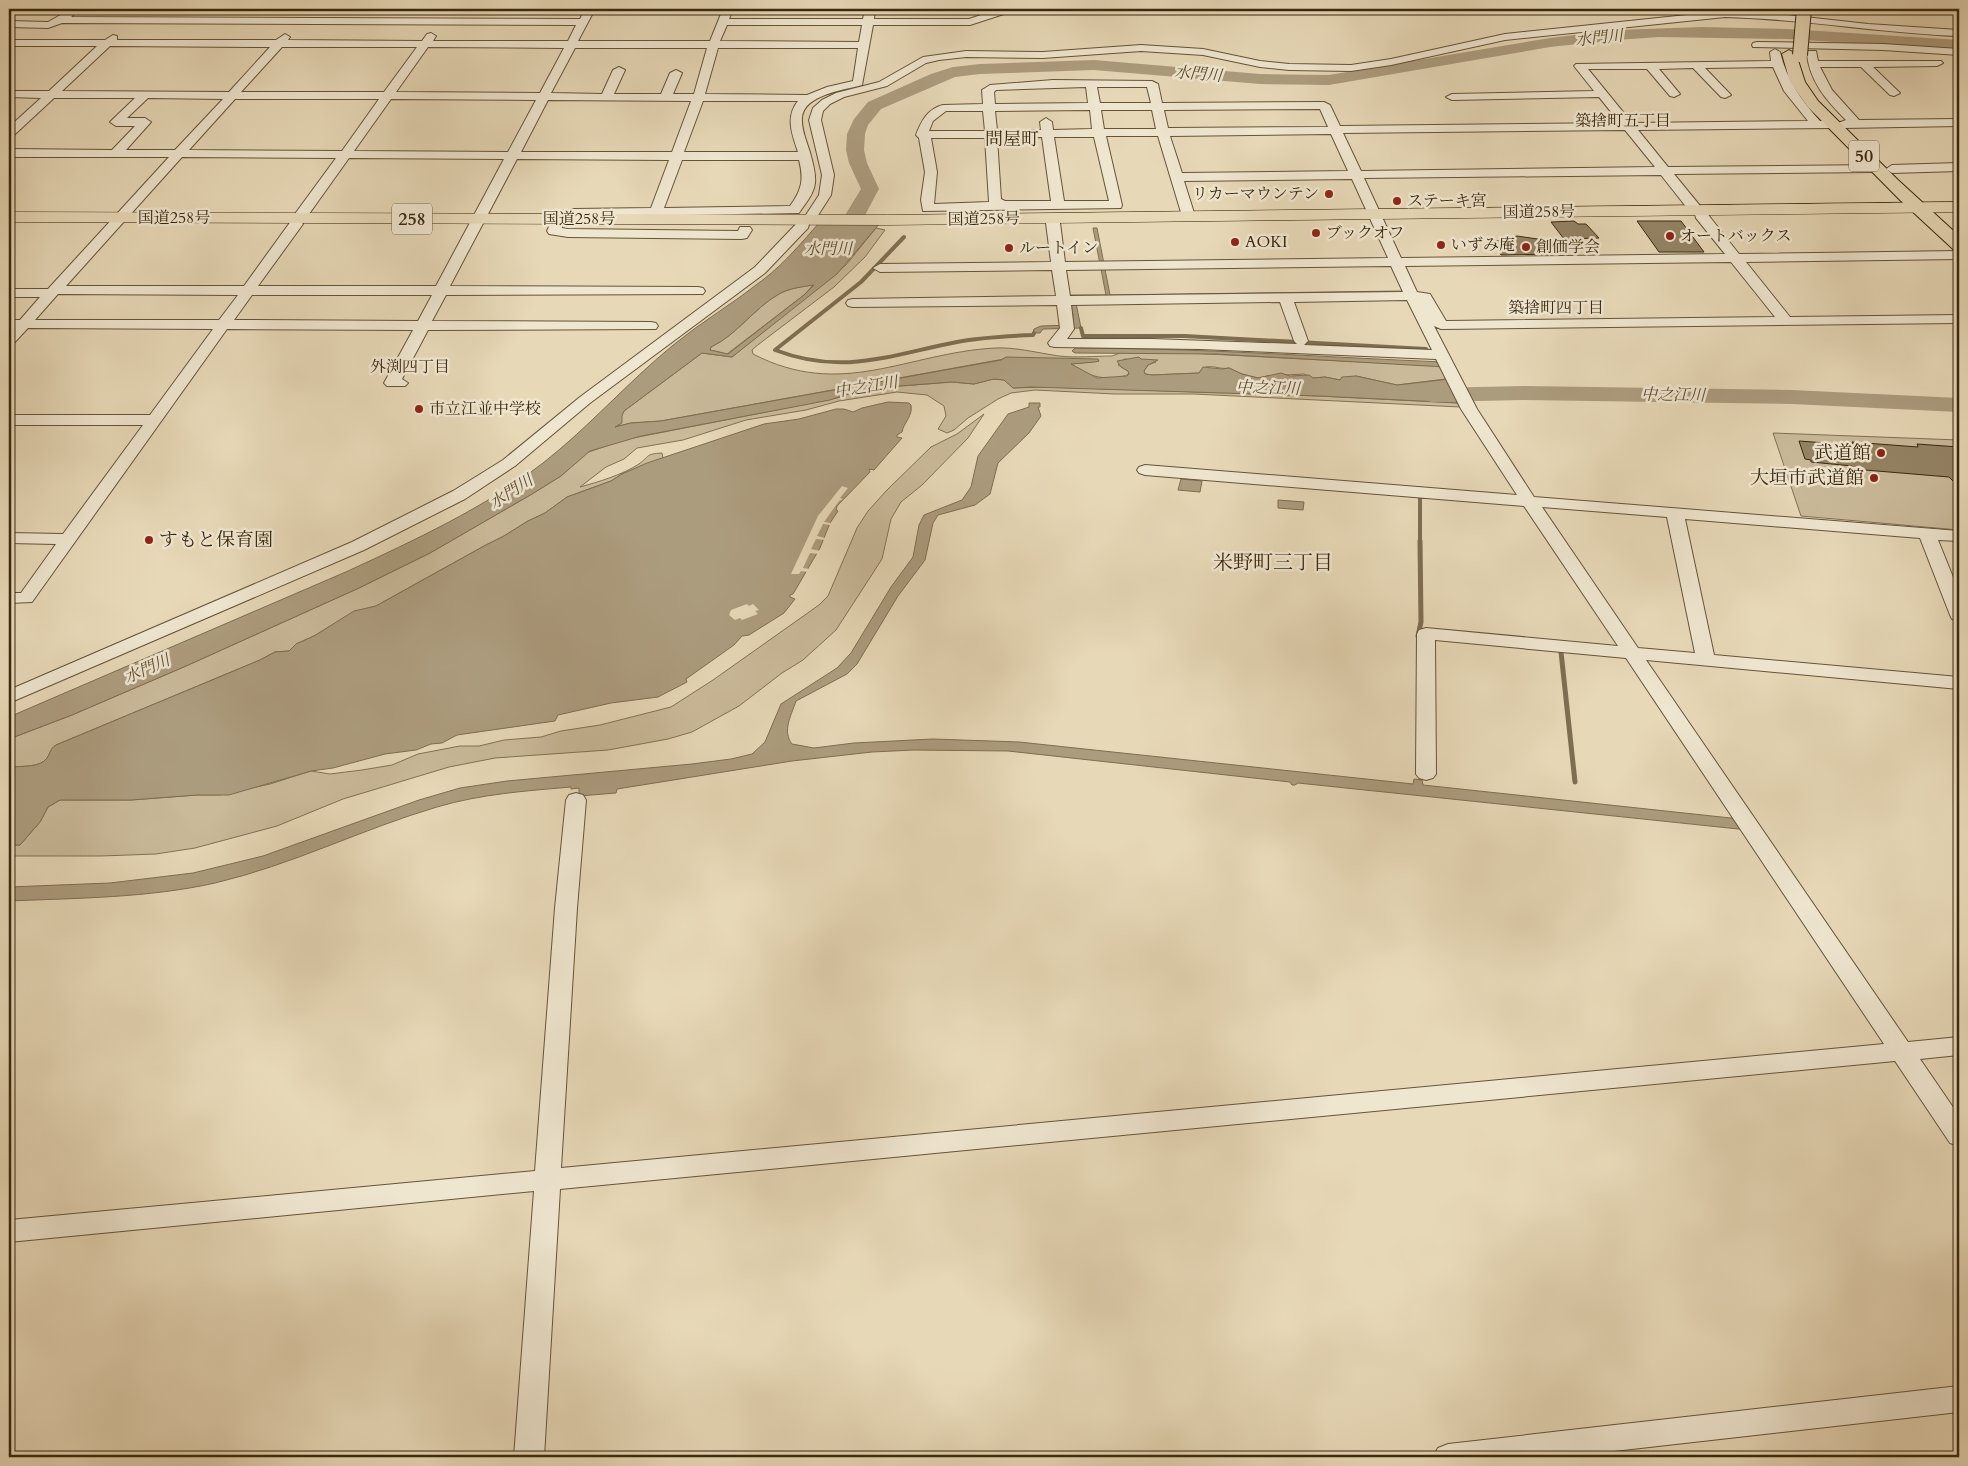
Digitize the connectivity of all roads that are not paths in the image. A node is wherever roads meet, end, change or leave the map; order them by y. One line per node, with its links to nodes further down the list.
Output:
1 (77, 9): 15 (street)
2 (153, 9): 16 (street)
3 (192, 9): 17 (street)
4 (309, 9): 18 (street)
5 (450, 9): 19 (street)
6 (590, 9): 20 (street)
7 (728, 9): 21 (street)
8 (870, 9): 22 (street)
9 (1009, 9): 22 (street)
10 (1715, 9): 14 (street)
11 (1793, 9): 36 (main road, 50)
12 (1804, 9): 36 (main road, 50, bridge)
13 (1817, 13): 14 (street); 24 (street)
14 (1744, 14): 24 (street); 106 (street)
15 (61, 20): 16 (street); 23 (street)
16 (137, 21): 17 (street); 27 (street)
17 (179, 21): 18 (street)
18 (298, 22): 19 (street); 28 (street)
19 (441, 22): 20 (street); 29 (street)
20 (582, 22): 30 (street)
21 (722, 22): 22 (street); 31 (street)
22 (868, 23): 32 (street)
23 (9, 24)
24 (1875, 27): 25 (street)
25 (1959, 33)
26 (9, 43): 27 (street)
27 (108, 43): 28 (street); 48 (street)
28 (279, 43): 29 (street); 52 (street)
29 (426, 44): 30 (street); 54 (street)
30 (571, 44): 31 (street); 55 (street)
31 (714, 44): 32 (street); 58 (street)
32 (864, 45): 60 (street)
33 (1757, 45): 34 (street)
34 (1774, 46): 36 (street); 36 (street)
35 (1959, 52): 36 (street)
36 (1794, 55): 39 (street); 41 (street); 67 (main road, 50)
37 (1959, 62): 38 (street)
38 (1863, 63): 39 (street); 46 (street)
39 (1814, 64): 67 (street)
40 (1650, 65): 41 (street); 49 (street); 50 (street)
41 (1696, 65): 53 (street)
42 (619, 70): 56 (street)
43 (676, 73): 57 (street)
44 (1038, 83): 45 (street); 63 (street); 64 (street)
45 (1091, 83): 61 (street); 62 (street)
46 (1894, 93)
47 (9, 94): 48 (street)
48 (51, 94): 51 (street); 70 (street)
49 (1602, 94): 59 (street); 68 (street)
50 (1674, 94)
51 (145, 95): 52 (street); 77 (street)
52 (231, 95): 54 (street); 78 (street)
53 (1725, 95)
54 (386, 96): 55 (street); 79 (street)
55 (543, 96): 56 (street); 80 (street)
56 (607, 96): 57 (street)
57 (666, 96): 58 (street)
58 (700, 96): 60 (street); 81 (street)
59 (1452, 97)
60 (811, 98): 82 (street)
61 (1158, 106): 62 (street); 65 (street); 71 (street)
62 (1096, 107): 64 (street); 73 (street)
63 (988, 108): 64 (street); 74 (street); 75 (street)
64 (1044, 108): 72 (street)
65 (1211, 119): 69 (street); 69 (street); 71 (street)
66 (1959, 123): 67 (street)
67 (1837, 124): 68 (street); 84 (main road, 50); 85 (main road, 50)
68 (1628, 126): 69 (street); 86 (street)
69 (1335, 129): 87 (street)
70 (9, 132)
71 (1163, 132): 73 (street); 88 (street)
72 (1048, 133): 73 (street); 74 (street); 89 (street)
73 (1099, 133): 96 (street)
74 (990, 134): 75 (street); 90 (street)
75 (922, 135): 90 (street)
76 (9, 153): 77 (street)
77 (115, 154): 78 (street)
78 (177, 154): 79 (street); 100 (street)
79 (345, 154): 80 (street); 101 (street)
80 (511, 155): 81 (street); 102 (street)
81 (677, 156): 82 (street); 92 (street)
82 (804, 156): 92 (street)
83 (1959, 167): 85 (street)
84 (1875, 168): 86 (street); 93 (main road, 50)
85 (1892, 169): 93 (main road, 50)
86 (1664, 171): 87 (street); 94 (street)
87 (1356, 175): 88 (street); 99 (street)
88 (1177, 177): 97 (street)
89 (1058, 205): 90 (street); 96 (street)
90 (1002, 206)
91 (1959, 206): 93 (highway, 国道258号 / 258)
92 (656, 210): 103 (street)
93 (1928, 210): 94 (highway, 国道258号 / 258); 95 (highway, 国道258号 / 258); 109 (main road, 50); 110 (main road, 50)
94 (1698, 213): 99 (highway, 国道258号 / 258); 112 (street)
95 (1959, 214)
96 (1116, 215): 97 (highway, 国道258号 / 258); 99 (highway, 国道258号 / 258); 104 (highway, 国道258号 / 258); 107 (highway, 国道258号 / 258)
97 (1188, 216): 99 (highway, 国道258号 / 258)
98 (9, 217): 100 (highway, 国道258号 / 258)
99 (1376, 217): 113 (street)
100 (119, 221): 101 (highway, 国道258号 / 258); 105 (highway, 国道258号 / 258); 119 (street)
101 (298, 221): 102 (highway, 国道258号 / 258); 116 (street)
102 (478, 222): 103 (highway, 国道258号 / 258); 117 (street)
103 (558, 222): 106 (highway, 国道258号 / 258); 108 (street)
104 (887, 222): 106 (highway, 国道258号 / 258); 107 (highway, 国道258号 / 258)
105 (9, 223)
106 (809, 223): 149 (street)
107 (1053, 223): 114 (street)
108 (745, 230)
109 (1959, 230)
110 (1959, 245)
111 (1959, 255): 112 (street)
112 (1734, 257): 113 (street); 126 (street)
113 (1397, 261): 114 (street); 121 (street)
114 (1058, 266): 115 (street); 123 (street)
115 (880, 268)
116 (248, 290): 117 (street); 119 (street); 128 (street)
117 (441, 291): 118 (street); 129 (street)
118 (698, 291)
119 (53, 292): 120 (street); 127 (street)
120 (9, 293)
121 (1412, 296): 122 (street); 126 (street); 133 (street)
122 (1285, 297): 123 (street); 132 (street)
123 (1070, 300): 124 (street); 133 (street)
124 (854, 303)
125 (1959, 319): 126 (street)
126 (1785, 320)
127 (16, 324): 128 (street); 131 (street)
128 (224, 324): 129 (street); 136 (street)
129 (422, 325): 130 (street); 134 (street)
130 (651, 326)
131 (9, 340)
132 (1301, 342)
133 (1442, 357): 138 (street)
134 (400, 383)
135 (9, 420): 136 (street)
136 (155, 420): 143 (street)
137 (1145, 470): 138 (street)
138 (1529, 501): 139 (street); 146 (street)
139 (1675, 513): 140 (street); 147 (street)
140 (1927, 534): 141 (street); 145 (street)
141 (1959, 536)
142 (9, 538): 143 (street)
143 (68, 539): 144 (street)
144 (9, 598)
145 (1959, 615)
146 (1632, 653): 147 (street); 150 (street); 153 (street)
147 (1706, 660): 148 (street)
148 (1959, 683)
149 (9, 697)
150 (1426, 774)
151 (576, 800): 155 (street)
152 (1959, 1046): 153 (street)
153 (1902, 1052): 154 (street); 155 (street)
154 (1959, 1136)
155 (547, 1181): 156 (street); 158 (street)
156 (9, 1231)
157 (1959, 1399): 159 (street)
158 (529, 1457)
159 (1448, 1457)

